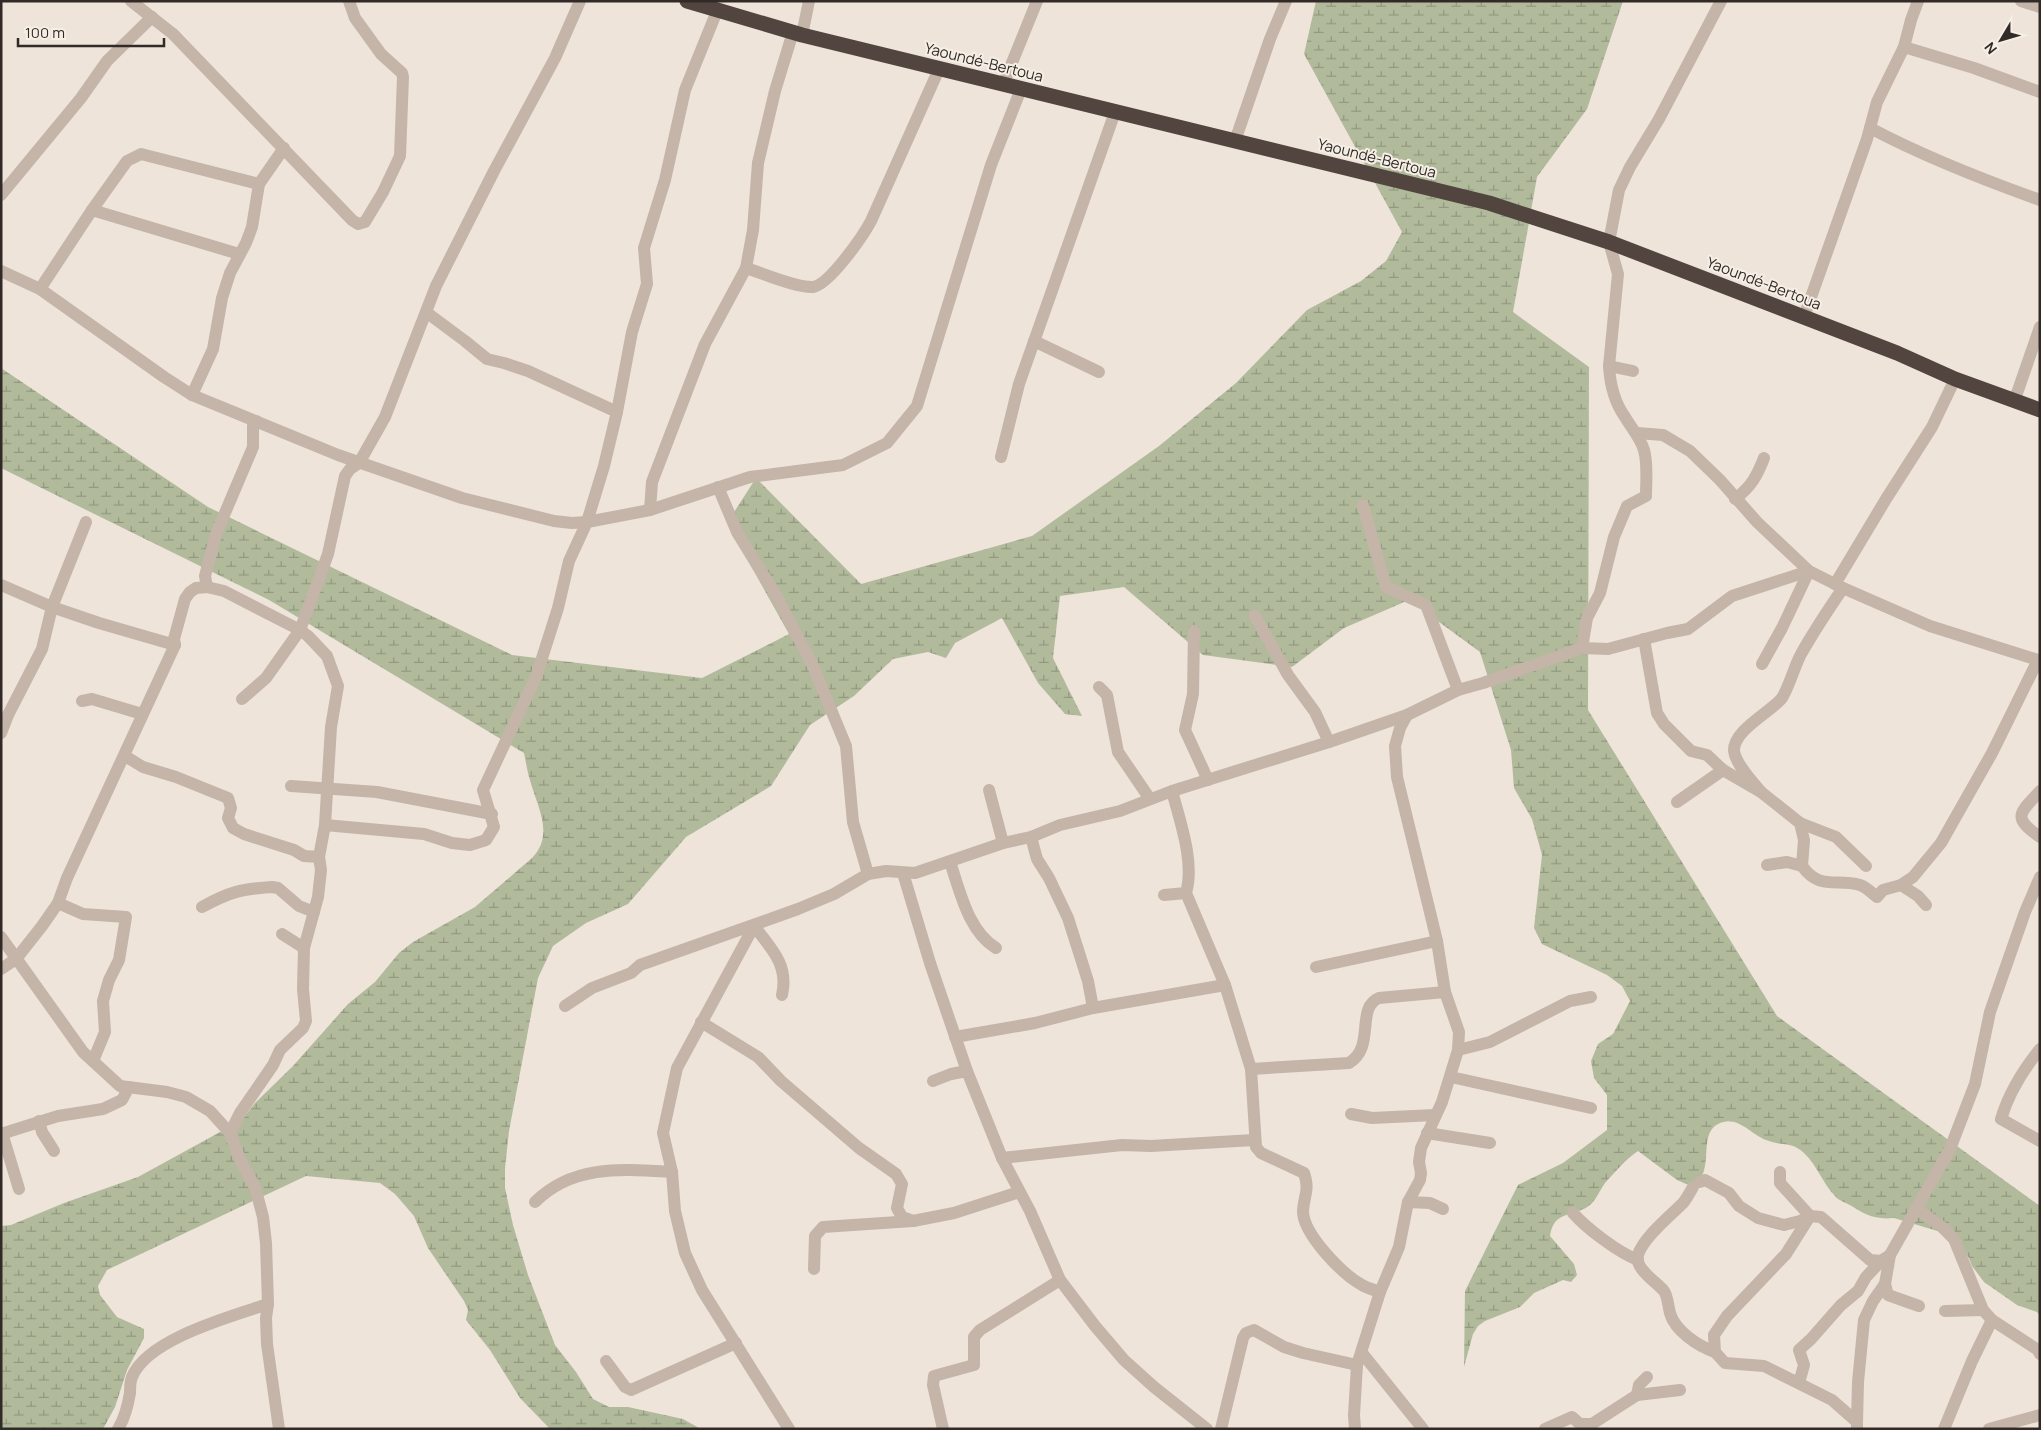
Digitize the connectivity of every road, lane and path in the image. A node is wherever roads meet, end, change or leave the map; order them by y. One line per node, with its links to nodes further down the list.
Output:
1 (131, 1): 13 (street)
2 (349, 1): 23 (street)
3 (580, 1): 33 (street)
4 (687, 1): 12 (highway, Yaoundé-Bertoua)
5 (809, 1): 14 (street)
6 (1037, 1): 17 (street)
7 (1286, 1): 22 (street)
8 (1722, 1): 28 (street)
9 (1918, 1): 15 (street)
10 (2021, 1): 11 (street)
11 (2040, 7)
12 (717, 11): 14 (highway, Yaoundé-Bertoua); 44 (street)
13 (152, 17): 23 (street); 25 (street)
14 (798, 33): 16 (highway, Yaoundé-Bertoua); 30 (street)
15 (1904, 48): 19 (street); 21 (street)
16 (939, 69): 17 (highway, Yaoundé-Bertoua); 30 (street)
17 (1003, 85): 18 (highway, Yaoundé-Bertoua)
18 (1021, 89): 20 (highway, Yaoundé-Bertoua); 50 (street)
19 (2040, 92)
20 (1115, 112): 22 (highway, Yaoundé-Bertoua); 36 (street)
21 (1870, 128): 26 (street); 34 (street)
22 (1235, 141): 28 (highway, Yaoundé-Bertoua)
23 (284, 148): 24 (street)
24 (259, 184): 27 (street); 29 (street)
25 (1, 195)
26 (2040, 200)
27 (92, 210): 29 (street); 32 (street)
28 (1609, 242): 34 (highway, Yaoundé-Bertoua); 37 (street)
29 (239, 254): 41 (street)
30 (746, 268): 53 (street)
31 (1, 271): 32 (street)
32 (40, 289): 41 (street)
33 (426, 312): 44 (street); 49 (street)
34 (1804, 317): 40 (highway, Yaoundé-Bertoua)
35 (2040, 328): 42 (street)
36 (1034, 341): 39 (street); 47 (street)
37 (1608, 366): 38 (street); 46 (street)
38 (1633, 371)
39 (1099, 372)
40 (1955, 379): 42 (highway, Yaoundé-Bertoua); 58 (street)
41 (192, 395): 45 (street)
42 (2015, 400): 43 (highway, Yaoundé-Bertoua)
43 (2040, 410)
44 (617, 412): 55 (street)
45 (256, 421): 49 (street); 59 (street)
46 (1637, 433): 51 (street); 66 (street)
47 (1001, 457)
48 (1764, 458): 51 (street)
49 (360, 463): 55 (street); 62 (street)
50 (718, 487): 53 (street); 100 (street)
51 (1735, 499): 56 (street)
52 (1363, 504): 70 (street)
53 (650, 510): 55 (street)
54 (86, 522): 60 (street)
55 (587, 522): 88 (street)
56 (1809, 570): 58 (street); 64 (street); 68 (street)
57 (1, 584): 60 (street)
58 (1839, 586): 67 (street); 85 (street)
59 (207, 587): 62 (street); 65 (street)
60 (52, 607): 65 (street); 75 (street)
61 (1255, 616): 76 (street)
62 (300, 630): 71 (street); 81 (street)
63 (1194, 630): 79 (street)
64 (1644, 640): 66 (street); 78 (street)
65 (175, 645): 73 (street)
66 (1582, 648): 70 (street)
67 (2039, 660): 102 (street)
68 (1762, 664)
69 (1100, 687): 86 (street)
70 (1458, 690): 74 (street)
71 (242, 699)
72 (82, 702): 73 (street)
73 (142, 714): 77 (street)
74 (1407, 715): 76 (street); 112 (street)
75 (1, 733)
76 (1329, 742): 79 (street)
77 (125, 756): 94 (street); 105 (street)
78 (1723, 770): 85 (street); 87 (street)
79 (1208, 780): 83 (street)
80 (291, 786): 81 (street)
81 (327, 790): 88 (street); 90 (street)
82 (989, 790): 93 (street)
83 (1172, 791): 86 (street); 103 (street)
84 (2040, 791): 91 (street)
85 (1761, 792): 89 (street)
86 (1150, 798): 92 (street)
87 (1677, 802)
88 (492, 814): 90 (street)
89 (1800, 823): 97 (street); 98 (street)
90 (325, 825): 94 (street)
91 (2040, 836)
92 (1031, 837): 93 (street); 123 (street)
93 (1002, 843): 95 (street)
94 (319, 857): 108 (street)
95 (950, 862): 99 (street); 114 (street)
96 (1767, 865): 97 (street)
97 (1802, 866): 102 (street)
98 (1866, 866)
99 (903, 873): 100 (street); 125 (street)
100 (868, 874): 109 (street)
101 (2040, 877): 153 (street)
102 (1901, 885): 106 (street)
103 (1186, 893): 104 (street); 118 (street)
104 (1164, 895)
105 (58, 903): 115 (street); 128 (street)
106 (1926, 905)
107 (202, 907): 108 (street)
108 (314, 912): 113 (street)
109 (754, 926): 120 (street); 122 (street); 124 (street)
110 (282, 934): 113 (street)
111 (1, 937): 115 (street)
112 (1437, 941): 116 (street); 119 (street)
113 (304, 948): 140 (street)
114 (996, 948)
115 (16, 959): 117 (street); 128 (street)
116 (1316, 967)
117 (1, 969)
118 (1225, 985): 123 (street); 129 (street)
119 (1445, 992): 127 (street); 129 (street)
120 (782, 995)
121 (1591, 996): 127 (street)
122 (565, 1006)
123 (1092, 1008): 125 (street)
124 (701, 1022): 146 (street); 156 (street)
125 (955, 1037): 130 (street)
126 (2040, 1049): 142 (street)
127 (1458, 1050): 131 (street)
128 (93, 1061): 133 (street)
129 (1251, 1069): 141 (street)
130 (967, 1071): 132 (street); 145 (street)
131 (1451, 1077): 134 (street); 136 (street)
132 (933, 1081)
133 (128, 1086): 137 (street); 140 (street)
134 (1591, 1108)
135 (1351, 1114): 136 (street)
136 (1435, 1115): 138 (street)
137 (39, 1122): 139 (street); 144 (street)
138 (1426, 1133): 143 (street); 151 (street)
139 (2, 1134): 148 (street)
140 (230, 1134): 163 (street)
141 (1254, 1140): 145 (street); 162 (street)
142 (2040, 1141)
143 (1490, 1144)
144 (54, 1150)
145 (1002, 1158): 149 (street)
146 (672, 1172): 150 (street); 167 (street)
147 (1780, 1172): 155 (street)
148 (19, 1189)
149 (1019, 1192): 156 (street); 160 (street)
150 (535, 1202)
151 (1408, 1202): 152 (street); 162 (street)
152 (1443, 1209)
153 (1917, 1209): 157 (street); 166 (street)
154 (1574, 1213): 158 (street)
155 (1810, 1216): 157 (street); 158 (street); 169 (street)
156 (913, 1221): 159 (street)
157 (1885, 1258): 161 (street); 174 (street)
158 (1638, 1260): 169 (street)
159 (814, 1269)
160 (1060, 1280): 182 (street); 183 (street)
161 (1886, 1284): 164 (street); 178 (street)
162 (1380, 1292): 168 (street)
163 (268, 1304): 179 (street); 180 (street)
164 (1918, 1306)
165 (1945, 1311): 166 (street)
166 (1988, 1315): 170 (street); 188 (street)
167 (736, 1343): 171 (street); 181 (street)
168 (1362, 1352): 172 (street); 186 (street)
169 (1715, 1352): 174 (street)
170 (2040, 1354)
171 (606, 1361)
172 (1357, 1365): 184 (street); 185 (street)
173 (1647, 1377): 176 (street)
174 (1799, 1383): 178 (street)
175 (1680, 1390): 176 (street)
176 (1637, 1395): 187 (street)
177 (2040, 1417): 189 (street); 190 (street)
178 (1857, 1425)
179 (118, 1429)
180 (279, 1429)
181 (790, 1429)
182 (943, 1429)
183 (1207, 1429)
184 (1221, 1429)
185 (1355, 1429)
186 (1423, 1429)
187 (1545, 1429)
188 (1944, 1429)
189 (1989, 1429)
190 (2034, 1429)

